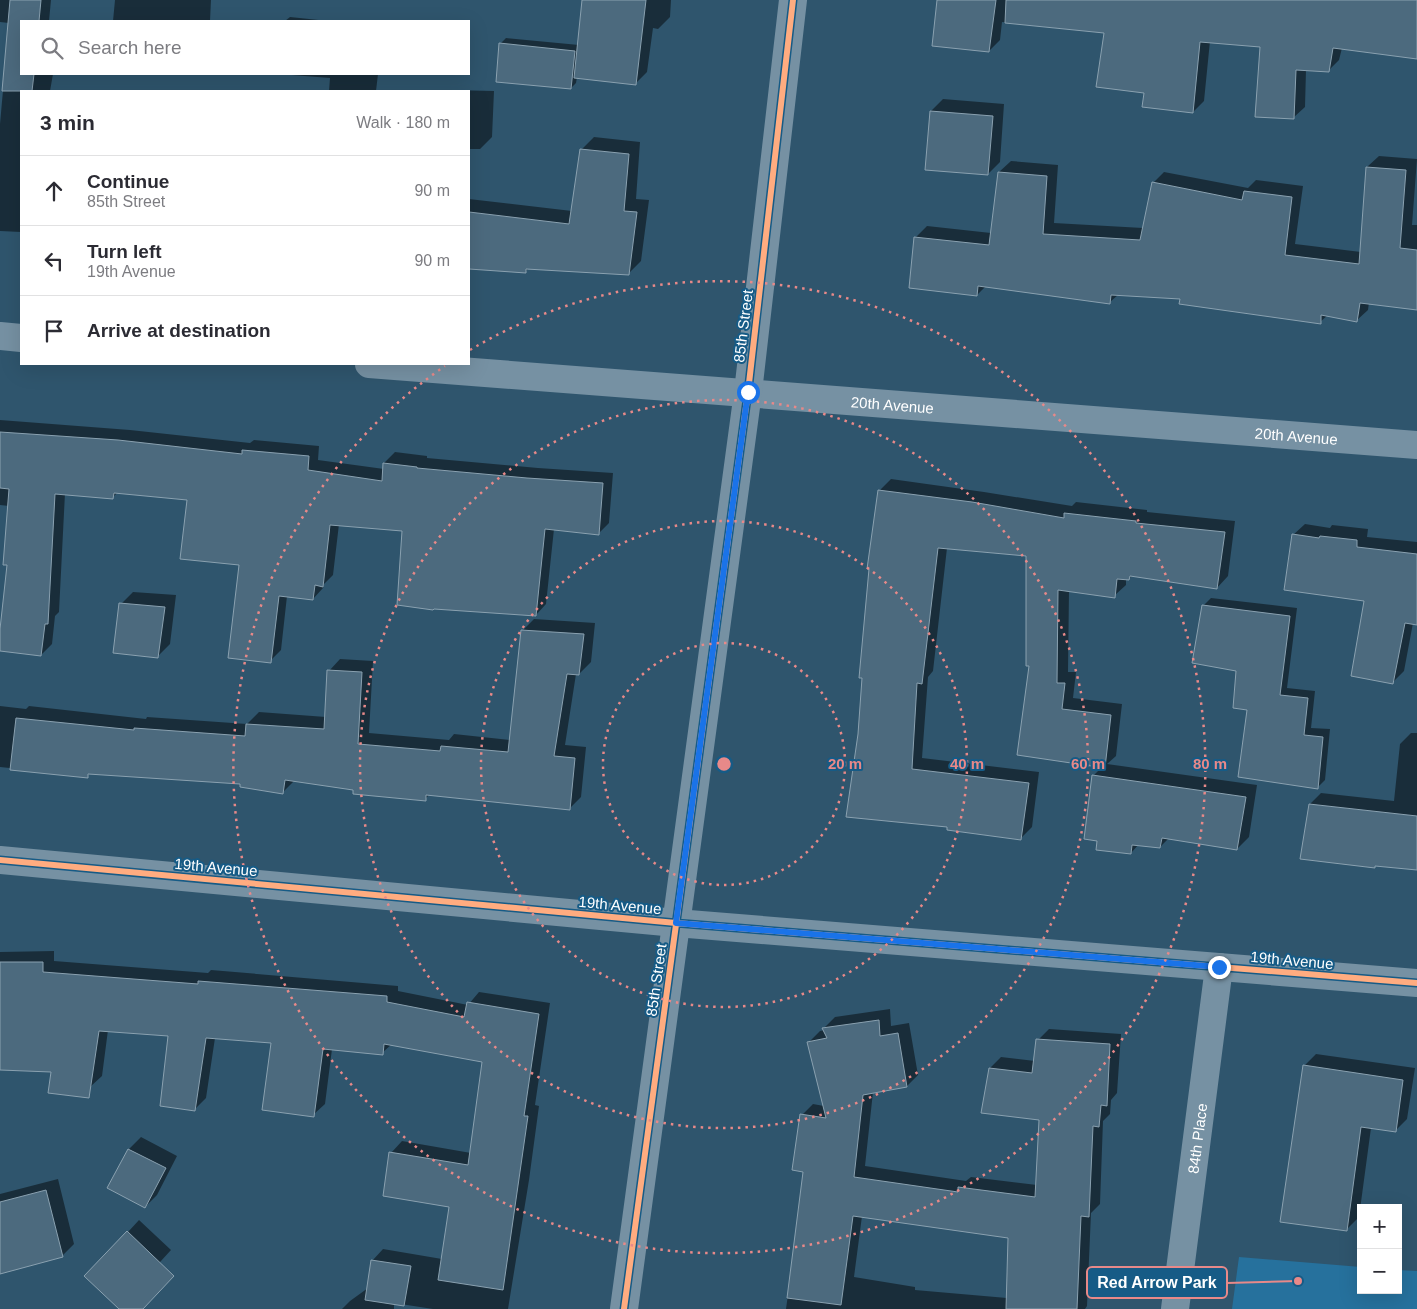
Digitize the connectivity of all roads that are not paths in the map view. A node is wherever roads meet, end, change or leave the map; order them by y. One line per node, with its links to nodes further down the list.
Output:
1 (793, 0): 5 (street, 85th Street)
2 (0, 336): 3 (street)
3 (20, 338)
4 (383, 365): 5 (street, 20th Avenue)
5 (748, 392): 6 (street, 20th Avenue); 8 (street, 85th Street)
6 (1417, 445)
7 (0, 860): 8 (street, 19th Avenue)
8 (676, 923): 9 (street, 19th Avenue); 11 (street, 85th Street)
9 (1219, 967): 10 (street, 19th Avenue); 12 (street, 84th Place)
10 (1417, 983)
11 (624, 1309)
12 (1176, 1309)

